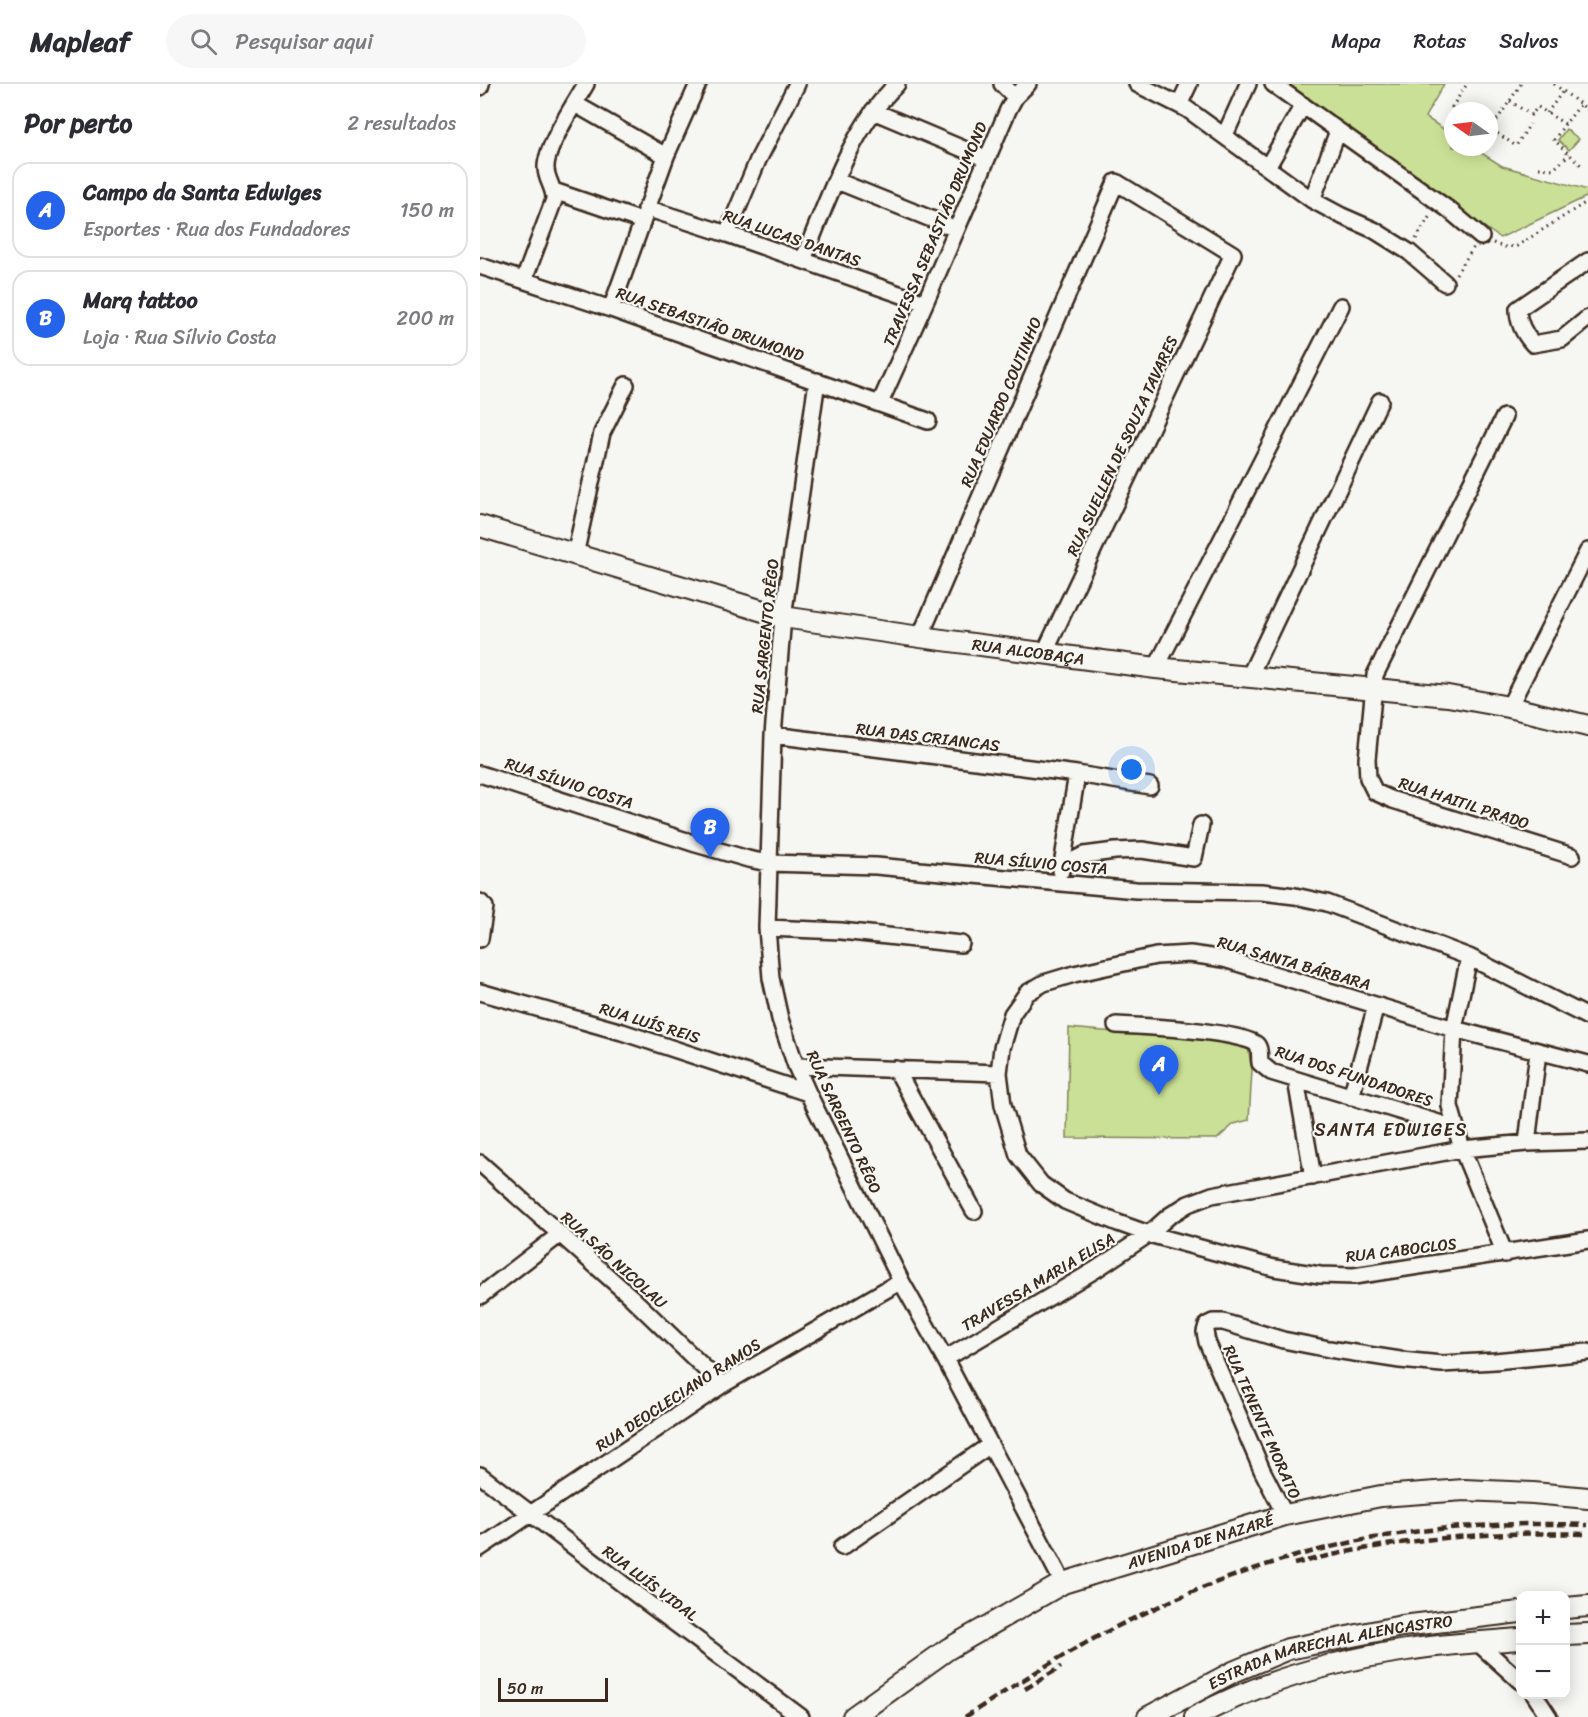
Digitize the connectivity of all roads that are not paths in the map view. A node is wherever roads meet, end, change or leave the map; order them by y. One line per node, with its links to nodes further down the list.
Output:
1 (586, 84): 12 (street)
2 (698, 84): 18 (street)
3 (797, 84): 26 (street)
4 (897, 84): 15 (street)
5 (1002, 84): 11 (street)
6 (1028, 84): 11 (street, TRAVESSA SEBASTIÃO DRUMOND)
7 (1137, 84): 13 (street)
8 (1189, 84): 13 (street)
9 (1248, 84): 17 (street)
10 (1273, 84): 14 (street)
11 (1015, 97): 19 (street, TRAVESSA SEBASTIÃO DRUMOND)
12 (575, 104): 18 (street); 22 (street)
13 (1179, 105): 17 (street)
14 (1303, 105): 16 (street); 20 (street)
15 (873, 111): 19 (street); 21 (street)
16 (1338, 130): 23 (street); 27 (street)
17 (1225, 135): 20 (street)
18 (666, 156): 24 (street)
19 (987, 159): 25 (street, TRAVESSA SEBASTIÃO DRUMOND)
20 (1268, 166): 23 (street)
21 (837, 181): 25 (street); 29 (street)
22 (554, 191): 24 (street, RUA LUCAS DANTAS); 32 (street)
23 (1312, 200): 33 (street)
24 (644, 214): 26 (street, RUA LUCAS DANTAS); 36 (street)
25 (956, 229): 34 (street, TRAVESSA SEBASTIÃO DRUMOND)
26 (727, 234): 29 (street, RUA LUCAS DANTAS)
27 (1481, 237)
28 (1233, 254): 48 (street, RUA EDUARDO COUTINHO); 49 (street, RUA SUELLEN DE SOUZA TAVARES)
29 (802, 260): 34 (street, RUA LUCAS DANTAS)
30 (1588, 261): 37 (street)
31 (480, 266): 32 (street, RUA SEBASTIÃO DRUMOND)
32 (524, 280): 36 (street, RUA SEBASTIÃO DRUMOND)
33 (1445, 283)
34 (926, 303): 41 (street, TRAVESSA SEBASTIÃO DRUMOND)
35 (1341, 306): 50 (street)
36 (611, 309): 38 (street, RUA SEBASTIÃO DRUMOND)
37 (1588, 318)
38 (817, 381): 41 (street, RUA SEBASTIÃO DRUMOND); 47 (street, RUA SARGENTO RÊGO)
39 (626, 385): 46 (street)
40 (1380, 401): 51 (street)
41 (880, 403): 43 (street, RUA SEBASTIÃO DRUMOND)
42 (1504, 417): 52 (street)
43 (928, 421)
44 (480, 526): 46 (main road, RUA ALCOBAÇA)
45 (1588, 551): 53 (street)
46 (575, 555): 47 (main road, RUA ALCOBAÇA)
47 (783, 617): 48 (main road, RUA ALCOBAÇA); 55 (street, RUA SARGENTO RÊGO)
48 (920, 637): 49 (main road, RUA ALCOBAÇA)
49 (1044, 654): 50 (main road, RUA ALCOBAÇA)
50 (1156, 668): 51 (main road, RUA ALCOBAÇA)
51 (1249, 677): 52 (main road, RUA ALCOBAÇA)
52 (1374, 690): 53 (main road, RUA ALCOBAÇA); 60 (street, RUA HAITIL PRADO)
53 (1509, 706): 54 (main road, RUA ALCOBAÇA)
54 (1588, 726)
55 (773, 735): 57 (street, RUA DAS CRIANCAS); 61 (street, RUA SARGENTO RÊGO)
56 (480, 774): 61 (street, RUA SÍLVIO COSTA)
57 (1077, 774): 58 (street, RUA DAS CRIANCAS); 62 (street)
58 (1150, 786)
59 (1201, 825): 62 (street)
60 (1572, 856)
61 (768, 863): 63 (street, RUA SÍLVIO COSTA); 65 (street, RUA SARGENTO RÊGO)
62 (1062, 866): 63 (street)
63 (1059, 883): 68 (street, RUA SÍLVIO COSTA)
64 (480, 902): 66 (street)
65 (766, 928): 67 (street); 76 (street, RUA SARGENTO RÊGO)
66 (480, 939)
67 (961, 944)
68 (1469, 957): 71 (street, RUA SÍLVIO COSTA); 73 (street)
69 (480, 992): 80 (street, RUA LUÍS REIS)
70 (1376, 1006): 73 (street, RUA SANTA BÁRBARA); 78 (street, RUA SANTA BÁRBARA); 81 (street)
71 (1588, 1017)
72 (1116, 1025): 79 (street, RUA DOS FUNDADORES)
73 (1454, 1029): 74 (street, RUA SANTA BÁRBARA); 82 (street)
74 (1538, 1052): 75 (street, RUA SANTA BÁRBARA); 84 (street)
75 (1588, 1064)
76 (796, 1066): 77 (street); 80 (street, RUA SARGENTO RÊGO)
77 (896, 1069): 78 (street); 88 (street)
78 (999, 1073): 89 (street, RUA SANTA BÁRBARA)
79 (1296, 1080): 81 (street, RUA DOS FUNDADORES); 87 (street)
80 (808, 1093): 93 (street, RUA SARGENTO RÊGO)
81 (1351, 1097): 82 (street, RUA DOS FUNDADORES)
82 (1455, 1128): 85 (street)
83 (1588, 1141): 84 (street, TRAVESSA MARIA ELISA)
84 (1527, 1143): 85 (street, TRAVESSA MARIA ELISA)
85 (1462, 1149): 87 (street, TRAVESSA MARIA ELISA); 92 (street)
86 (480, 1163): 90 (street, RUA SÃO NICOLAU)
87 (1313, 1177): 89 (street, TRAVESSA MARIA ELISA)
88 (974, 1211)
89 (1149, 1234): 92 (street, RUA CABOCLOS); 96 (street, TRAVESSA MARIA ELISA)
90 (559, 1235): 94 (street); 97 (street, RUA SÃO NICOLAU)
91 (1588, 1240): 92 (street, RUA CABOCLOS)
92 (1505, 1254)
93 (901, 1281): 96 (street, RUA SARGENTO RÊGO); 97 (street, RUA DEOCLECIANO RAMOS)
94 (480, 1296)
95 (1588, 1352): 102 (street, RUA TENENTE MORATO)
96 (945, 1359): 98 (street, RUA SARGENTO RÊGO)
97 (722, 1385): 101 (street, RUA DEOCLECIANO RAMOS)
98 (990, 1445): 103 (street); 105 (street, RUA SARGENTO RÊGO)
99 (480, 1475): 101 (street, RUA LUÍS VIDAL)
100 (1588, 1498): 102 (main road, AVENIDA DE NAZARÉ)
101 (529, 1514): 104 (street, RUA DEOCLECIANO RAMOS); 116 (street, RUA LUÍS VIDAL)
102 (1285, 1515): 105 (main road, AVENIDA DE NAZARÉ)
103 (842, 1546)
104 (480, 1548)
105 (1063, 1583): 117 (main road, AVENIDA DE NAZARÉ)
106 (1588, 1606): 107 (main road)
107 (1570, 1608)
108 (1516, 1613): 109 (main road, ESTRADA MARECHAL ALENCASTRO)
109 (1482, 1616): 113 (main road); 118 (main road, ESTRADA MARECHAL ALENCASTRO)
110 (1588, 1634): 111 (main road)
111 (1570, 1635)
112 (1516, 1639): 113 (main road, ESTRADA MARECHAL ALENCASTRO)
113 (1484, 1642): 114 (street); 119 (main road, ESTRADA MARECHAL ALENCASTRO)
114 (1516, 1676)
115 (1537, 1699): 120 (street)
116 (801, 1717)
117 (853, 1717)
118 (1148, 1717)
119 (1195, 1717)
120 (1549, 1717)

